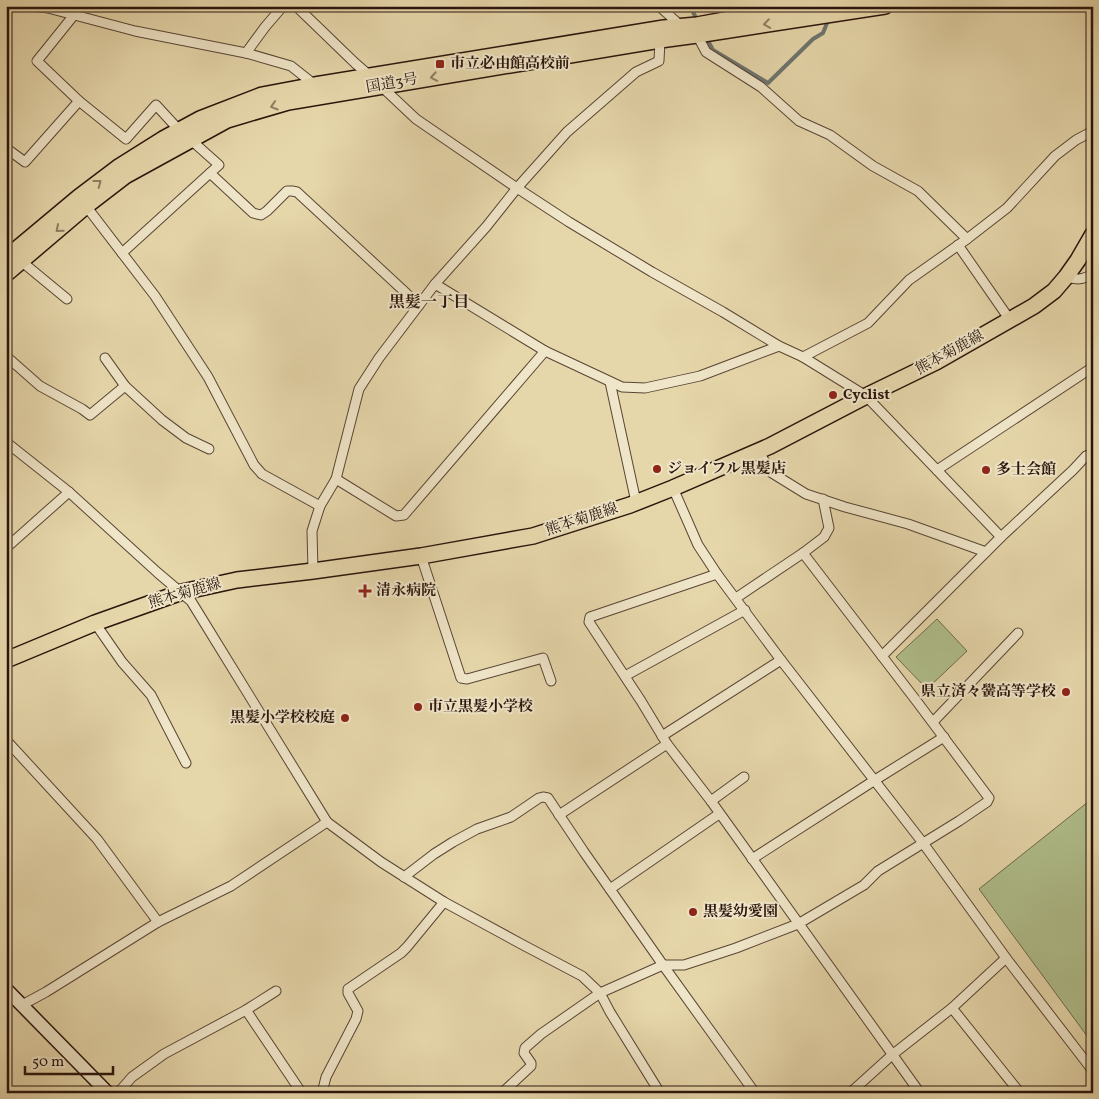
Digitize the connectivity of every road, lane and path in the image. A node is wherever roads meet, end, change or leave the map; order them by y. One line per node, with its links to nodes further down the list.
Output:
1 (32, 6): 7 (street)
2 (283, 6): 11 (street)
3 (296, 6): 12 (street)
4 (659, 6): 8 (street)
5 (801, 6): 8 (main road, 国道3号)
6 (885, 6): 9 (main road, 国道3号, one-way to 9)
7 (74, 15): 11 (street); 16 (street)
8 (682, 27): 12 (main road, 国道3号)
9 (697, 35): 10 (main road, 国道3号); 24 (street)
10 (660, 40): 14 (main road, 国道3号, one-way to 14); 21 (street)
11 (246, 53): 13 (street)
12 (370, 76): 13 (main road, 国道3号); 14 (street)
13 (315, 84): 15 (street); 18 (main road, 国道3号)
14 (382, 87): 15 (main road, 国道3号); 21 (street)
15 (349, 92): 18 (main road, 国道3号, one-way to 18)
16 (79, 101): 18 (street); 19 (street)
17 (1093, 131): 24 (street)
18 (185, 135): 20 (street); 22 (main road, 国道3号); 27 (main road, 国道3号, one-way to 18)
19 (6, 148)
20 (210, 173): 26 (street); 33 (street)
21 (517, 188): 31 (street); 35 (street)
22 (86, 206): 26 (street); 27 (main road, 国道3号, one-way to 27)
23 (1093, 234): 30 (main road, 熊本菊鹿線)
24 (967, 239): 25 (street)
25 (958, 245): 34 (street); 39 (street)
26 (122, 253): 54 (street)
27 (11, 257): 28 (main road, 国道3号); 32 (street)
28 (6, 274)
29 (1093, 274): 30 (street)
30 (1066, 277): 34 (main road, 熊本菊鹿線)
31 (435, 284): 33 (street); 36 (street)
32 (67, 299)
33 (419, 305): 49 (street)
34 (1010, 320): 43 (main road, 熊本菊鹿線)
35 (779, 346): 39 (street); 41 (street)
36 (545, 351): 41 (street); 49 (street)
37 (6, 356): 42 (street)
38 (105, 358): 42 (street)
39 (803, 358): 43 (street)
40 (1093, 367): 48 (street)
41 (610, 382): 53 (street)
42 (125, 386): 45 (street)
43 (866, 396): 46 (main road, 熊本菊鹿線); 48 (street)
44 (6, 442): 51 (street)
45 (208, 449)
46 (758, 451): 50 (main road, 熊本菊鹿線); 52 (street)
47 (1093, 455): 55 (street)
48 (937, 470): 55 (street)
49 (336, 479): 54 (street)
50 (673, 488): 53 (main road, 熊本菊鹿線); 61 (street)
51 (69, 492): 56 (street); 62 (street)
52 (822, 499): 57 (street); 58 (street)
53 (636, 502): 59 (main road, 熊本菊鹿線)
54 (320, 506): 60 (street)
55 (1001, 537): 57 (street)
56 (6, 548)
57 (986, 552): 67 (street)
58 (803, 554): 63 (street); 67 (street)
59 (421, 556): 60 (main road, 熊本菊鹿線); 71 (street)
60 (313, 571): 62 (main road, 熊本菊鹿線)
61 (717, 574): 63 (street); 70 (street)
62 (182, 592): 65 (main road, 熊本菊鹿線); 82 (street)
63 (736, 598): 64 (street)
64 (745, 610): 69 (street); 70 (street)
65 (95, 623): 68 (main road, 熊本菊鹿線); 76 (street)
66 (1018, 632): 72 (street)
67 (882, 656): 72 (street)
68 (6, 660)
69 (781, 660): 75 (street); 78 (street)
70 (624, 676): 75 (street)
71 (551, 681)
72 (932, 722): 73 (street)
73 (944, 737): 78 (street); 83 (street)
74 (6, 740): 88 (street)
75 (665, 740): 79 (street); 81 (street)
76 (186, 762)
77 (744, 777): 79 (street)
78 (875, 780): 83 (street); 84 (street)
79 (710, 801): 80 (street)
80 (719, 814): 84 (street); 86 (street)
81 (559, 815): 85 (street); 86 (street)
82 (327, 822): 85 (street); 88 (street)
83 (924, 843): 89 (street); 90 (street)
84 (752, 859): 89 (street)
85 (404, 877): 87 (street)
86 (610, 889): 91 (street)
87 (444, 902): 94 (street); 103 (street)
88 (158, 922): 95 (street)
89 (798, 924): 91 (street); 98 (street)
90 (1006, 958): 96 (street); 99 (street)
91 (662, 965): 94 (street); 106 (street)
92 (6, 989): 95 (main road)
93 (276, 991): 97 (street)
94 (600, 993): 104 (street); 105 (street)
95 (22, 1005): 100 (main road)
96 (952, 1008): 98 (street); 109 (street)
97 (246, 1010): 101 (street); 102 (street)
98 (892, 1055): 107 (street); 108 (street)
99 (1093, 1071)
100 (108, 1093)
101 (118, 1093)
102 (298, 1093)
103 (322, 1093)
104 (502, 1093)
105 (660, 1093)
106 (755, 1093)
107 (850, 1093)
108 (920, 1093)
109 (1020, 1093)

